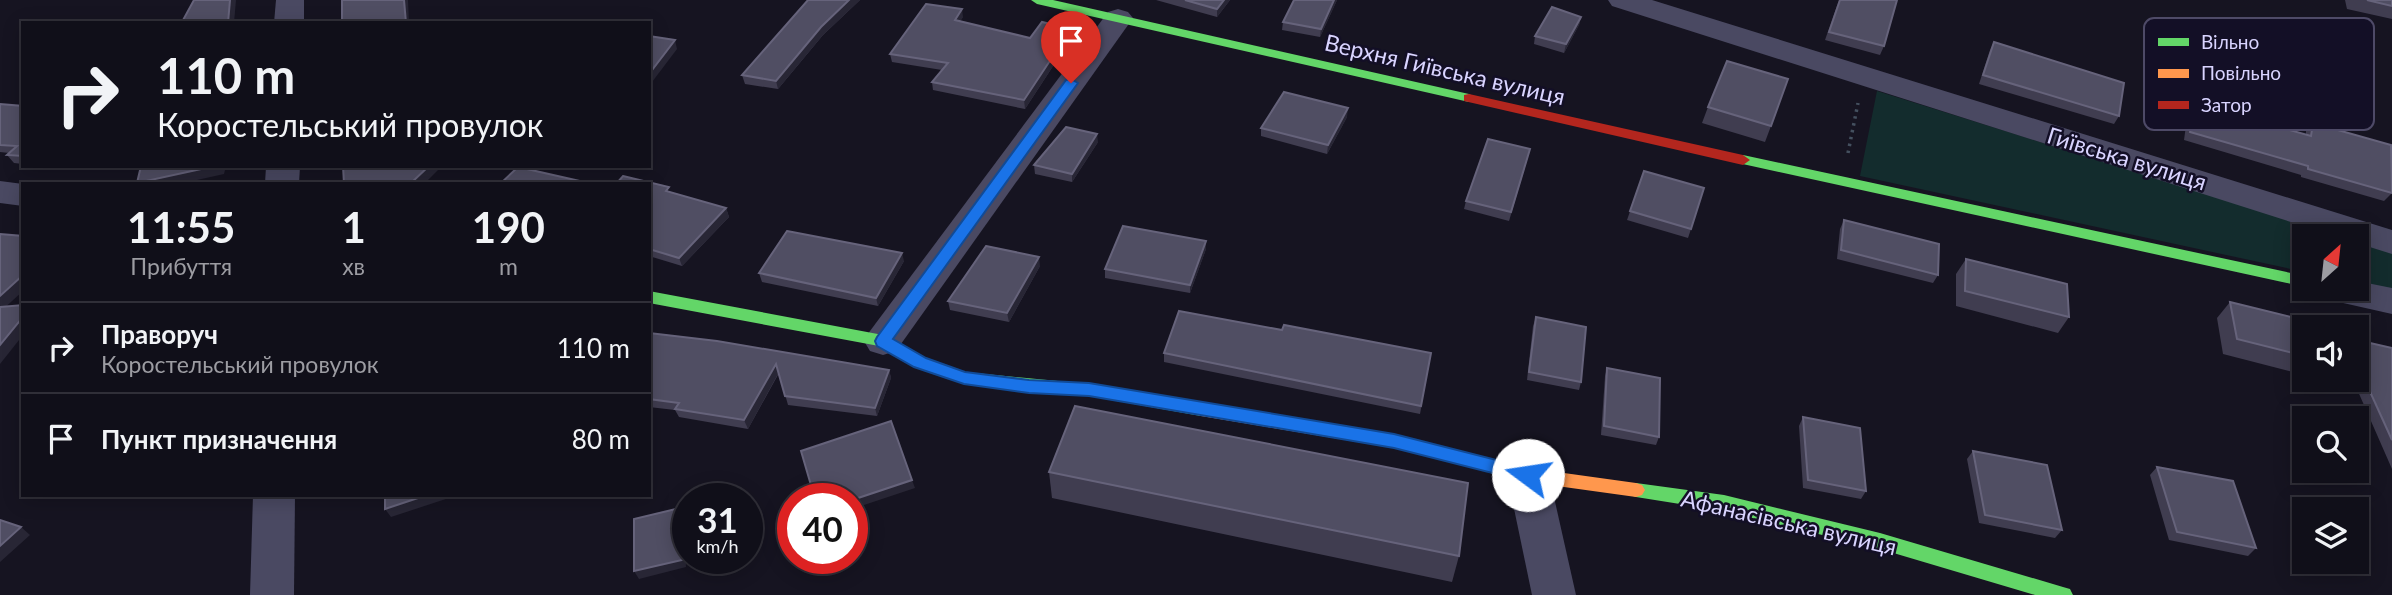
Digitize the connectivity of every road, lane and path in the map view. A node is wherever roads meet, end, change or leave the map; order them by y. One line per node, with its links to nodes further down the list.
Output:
1 (290, 0): 5 (street)
2 (1037, 0): 4 (street, Верхня Гиївська вулиця)
3 (1622, 0): 6 (street, Гиївська вулиця)
4 (1118, 18): 7 (street, Верхня Гиївська вулиця); 15 (street)
5 (289, 21)
6 (1863, 75): 7 (path); 10 (street, Гиївська вулиця)
7 (1843, 183): 11 (street)
8 (0, 192): 9 (street)
9 (21, 195)
10 (2392, 242)
11 (2292, 279)
12 (2370, 296): 14 (street)
13 (651, 297): 15 (street, Афанасівська вулиця)
14 (2392, 301)
15 (883, 341): 16 (street, Афанасівська вулиця)
16 (1528, 475): 19 (street); 20 (street, Афанасівська вулиця)
17 (274, 497): 18 (street)
18 (271, 595)
19 (1555, 595)
20 (2063, 595)

